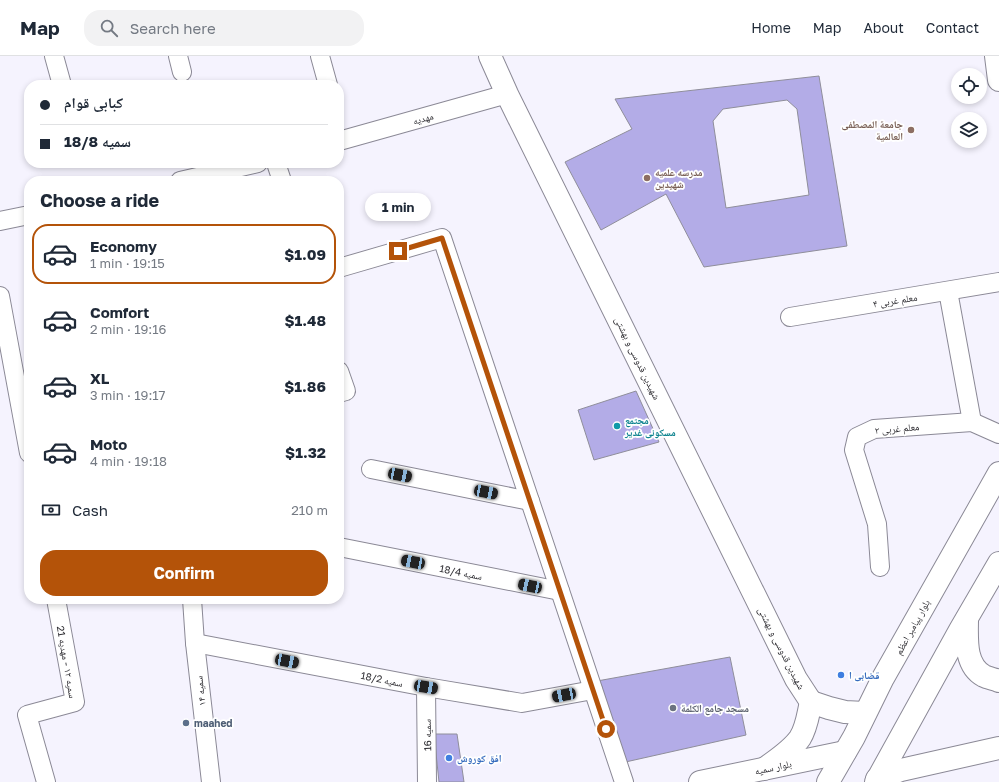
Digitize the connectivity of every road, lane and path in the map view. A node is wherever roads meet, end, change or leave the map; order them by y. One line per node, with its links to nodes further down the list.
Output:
1 (54, 56): 5 (street)
2 (320, 56): 6 (street)
3 (490, 56): 8 (main road, شهیدین قدوسی و بهشتی)
4 (996, 56): 7 (main road)
5 (61, 80)
6 (327, 80)
7 (999, 80)
8 (508, 94): 9 (street, مهدیه); 36 (main road, شهیدین قدوسی و بهشتی)
9 (344, 140)
10 (236, 168): 11 (street)
11 (202, 176)
12 (24, 216): 13 (street)
13 (0, 221)
14 (344, 267): 24 (street)
15 (999, 282): 16 (street, معلم غربی ۴)
16 (948, 291): 18 (street, معلم غربی ۴); 19 (street)
17 (0, 296): 20 (street)
18 (790, 317)
19 (972, 422): 21 (street, معلم غربی ۲); 27 (street, معلم غربی ۲)
20 (24, 426)
21 (999, 434)
22 (371, 469): 24 (street)
23 (999, 473): 37 (main road, بلوار پیامبر اعظم)
24 (530, 501): 28 (street)
25 (344, 548): 28 (street, سمیه 18/4)
26 (999, 563): 31 (main road)
27 (880, 567)
28 (560, 592): 35 (street)
29 (57, 604): 43 (street, سمیه ۱۲ - مهدیه 21)
30 (192, 604): 32 (street, سمیه ۱۴)
31 (966, 617): 33 (main road); 42 (main road)
32 (195, 643): 34 (street, سمیه 18/2); 44 (street, سمیه ۱۴)
33 (999, 681)
34 (426, 687): 35 (street, سمیه 18/2); 45 (street, سمیه 16)
35 (593, 690): 46 (street)
36 (811, 702): 37 (main road); 40 (main road)
37 (865, 713): 39 (main road, بلوار پیامبر اعظم)
38 (999, 748): 41 (main road)
39 (845, 752): 40 (main road, بلوار سمیه); 48 (main road, بلوار پیامبر اعظم)
40 (758, 774): 47 (main road, بلوار سمیه)
41 (912, 774): 42 (main road)
42 (877, 781)
43 (46, 782)
44 (210, 782)
45 (428, 782)
46 (624, 782)
47 (700, 782)
48 (828, 782)

